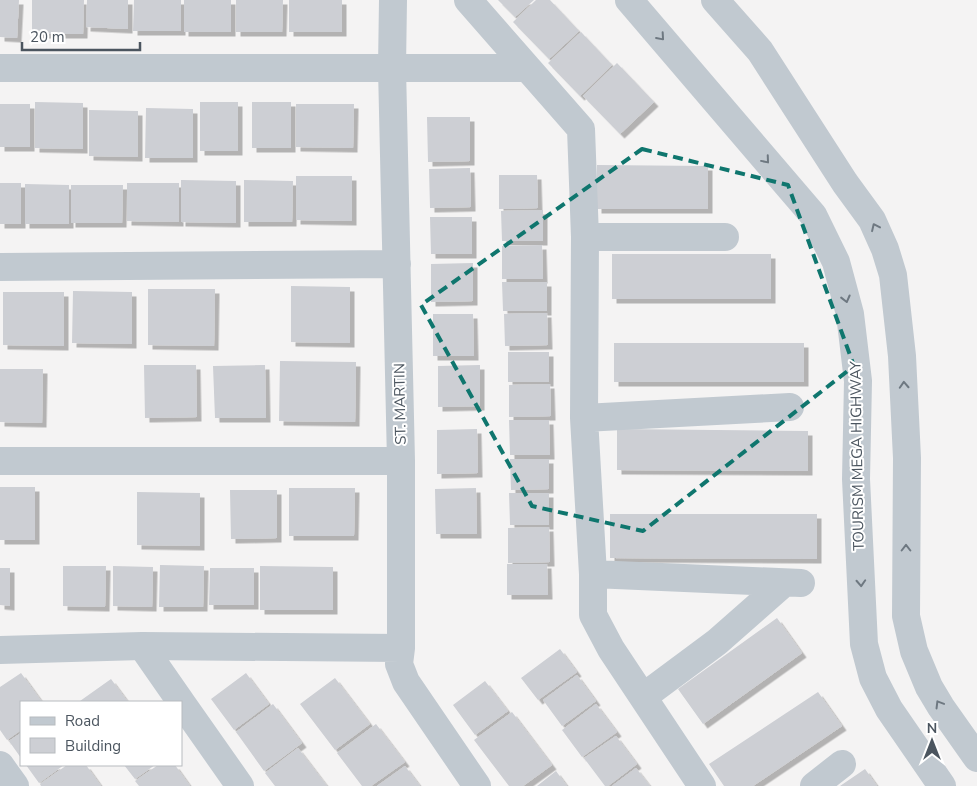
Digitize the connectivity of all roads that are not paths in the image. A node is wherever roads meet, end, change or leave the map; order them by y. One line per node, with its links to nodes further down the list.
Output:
1 (393, 0): 6 (street, ST. MARTIN)
2 (468, 0): 7 (street)
3 (629, 0): 31 (street, TOURISM MEGA HIGHWAY, one-way to 31)
4 (714, 0): 23 (street, one-way to 4)
5 (0, 68): 6 (street)
6 (392, 68): 7 (street); 10 (street, ST. MARTIN)
7 (526, 68): 8 (street)
8 (585, 237): 9 (street); 13 (street)
9 (725, 237)
10 (397, 264): 11 (street); 15 (street, ST. MARTIN)
11 (0, 267)
12 (790, 406): 13 (street)
13 (584, 418): 16 (street)
14 (0, 461): 15 (street)
15 (401, 461): 18 (street, ST. MARTIN)
16 (593, 574): 20 (street); 20 (street)
17 (142, 646): 18 (street); 19 (street); 21 (street)
18 (401, 648): 28 (street, ST. MARTIN)
19 (0, 650)
20 (642, 697): 29 (street)
21 (180, 701)
22 (182, 703): 27 (street)
23 (977, 758)
24 (842, 764): 30 (street)
25 (0, 765): 26 (street)
26 (15, 786)
27 (240, 786)
28 (477, 786)
29 (702, 786)
30 (814, 786)
31 (942, 786)

